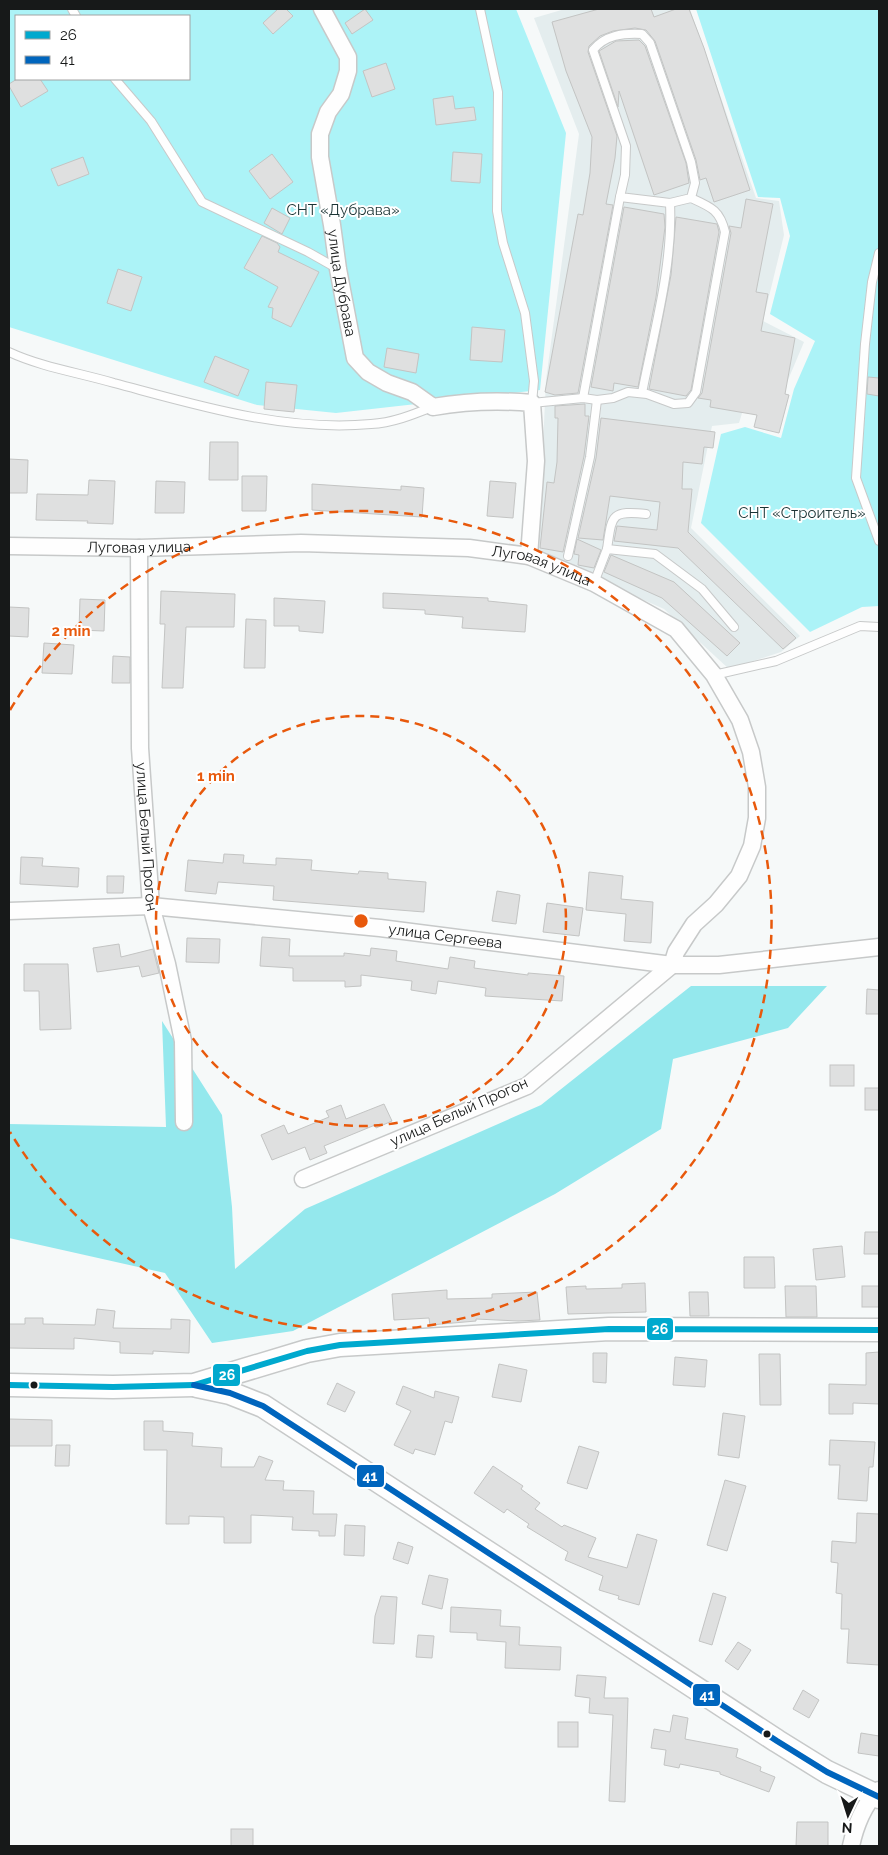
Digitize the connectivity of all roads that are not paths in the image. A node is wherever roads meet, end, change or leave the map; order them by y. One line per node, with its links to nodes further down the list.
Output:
1 (322, 9): 8 (street, улица Дубрава)
2 (480, 9): 13 (lane)
3 (116, 80): 8 (lane)
4 (620, 197): 5 (lane); 6 (lane); 11 (lane)
5 (691, 198): 6 (lane); 10 (lane)
6 (670, 203): 10 (lane)
7 (879, 253): 16 (lane)
8 (338, 269): 14 (street, улица Дубрава)
9 (9, 352): 14 (lane)
10 (642, 393): 12 (lane)
11 (583, 398): 12 (lane); 13 (lane)
12 (598, 400): 21 (lane)
13 (532, 403): 14 (street); 20 (street)
14 (433, 407)
15 (646, 514): 19 (lane)
16 (879, 541)
17 (9, 546): 18 (street, Луговая улица)
18 (139, 548): 20 (street, Луговая улица); 26 (street, улица Белый Прогон)
19 (607, 549): 22 (lane); 23 (lane)
20 (529, 556): 22 (street, Луговая улица)
21 (568, 556)
22 (594, 583): 25 (street, Луговая улица)
23 (734, 627)
24 (879, 627): 25 (lane)
25 (714, 675): 29 (street, Луговая улица)
26 (151, 906): 27 (street, улица Сергеева); 29 (street, улица Сергеева); 30 (street, улица Белый Прогон)
27 (9, 911)
28 (879, 947): 29 (street, улица Сергеева)
29 (672, 965): 31 (street, улица Белый Прогон)
30 (184, 1122)
31 (303, 1179)
32 (879, 1330): 33 (street)
33 (194, 1385): 34 (street); 35 (street)
34 (9, 1386)
35 (877, 1794): 36 (street)
36 (851, 1846)

